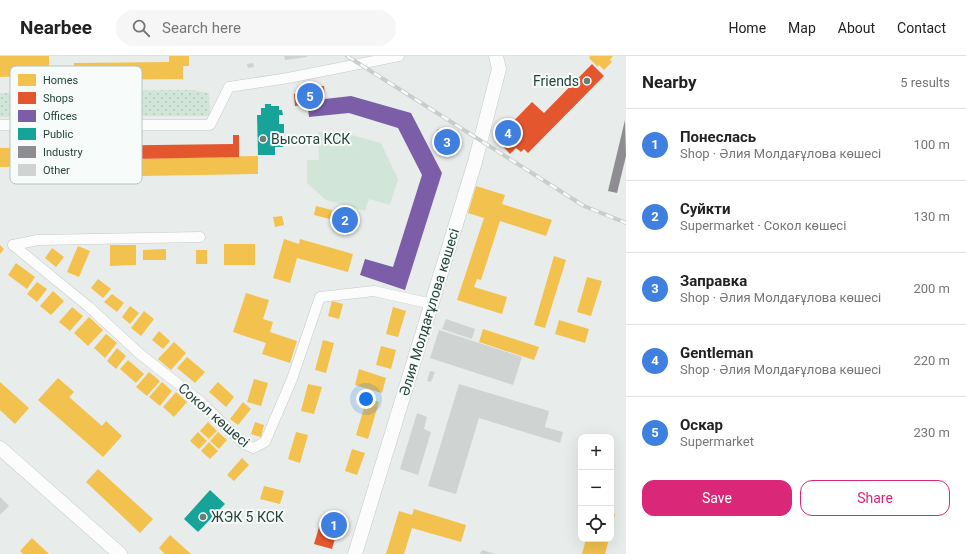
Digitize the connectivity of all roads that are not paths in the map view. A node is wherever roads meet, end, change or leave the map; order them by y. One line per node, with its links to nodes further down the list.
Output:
1 (399, 56): 2 (street)
2 (366, 59): 4 (street)
3 (499, 60): 6 (main road, Әлия Молдағұлова көшесі)
4 (142, 125)
5 (200, 237): 6 (street, Сокол көшесі)
6 (432, 304): 9 (main road, Әлия Молдағұлова көшесі)
7 (0, 448): 8 (main road)
8 (120, 554)
9 (355, 554)

